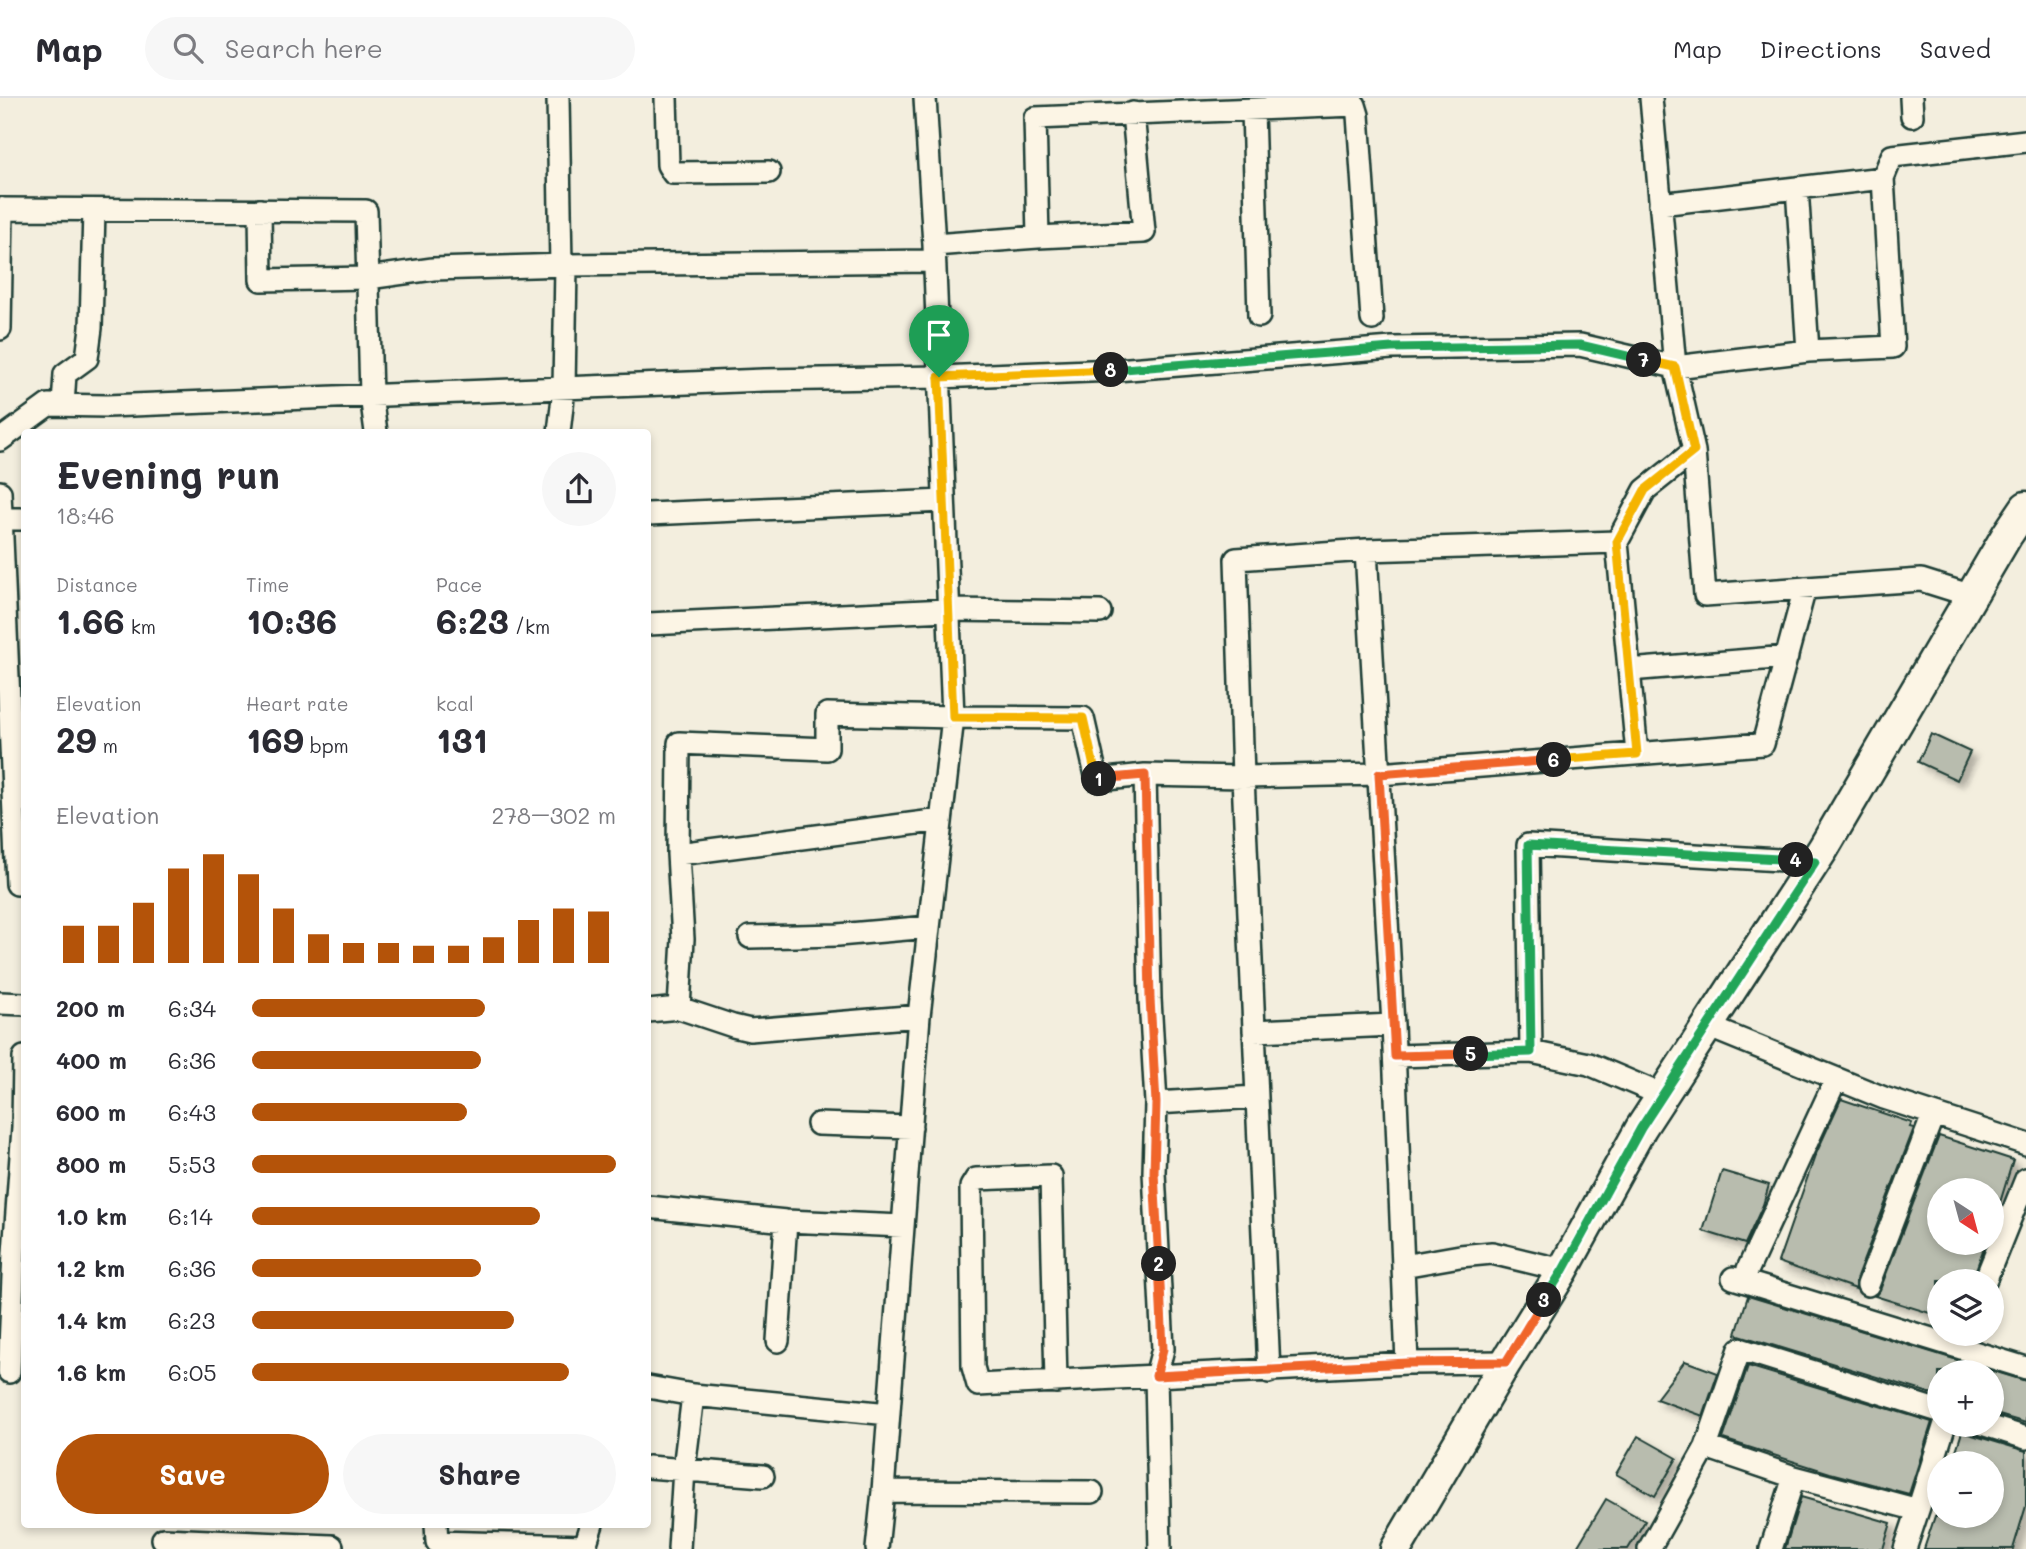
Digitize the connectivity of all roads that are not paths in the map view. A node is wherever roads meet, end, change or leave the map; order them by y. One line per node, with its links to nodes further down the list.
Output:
1 (558, 98): 17 (street)
2 (666, 98): 8 (street)
3 (925, 98): 16 (street)
4 (1651, 98): 11 (street)
5 (1253, 110): 6 (street); 19 (street); 20 (street)
6 (1133, 113): 15 (street); 15 (street)
7 (2026, 141): 9 (street)
8 (769, 172)
9 (1883, 178): 10 (street); 22 (street)
10 (1797, 188): 11 (street); 22 (street)
11 (1660, 204): 23 (street)
12 (1, 209): 13 (street); 21 (street)
13 (94, 210): 14 (street); 27 (street)
14 (260, 210): 18 (street); 18 (street)
15 (1038, 237): 16 (street)
16 (934, 253): 17 (street); 24 (street)
17 (564, 265): 18 (street); 25 (street)
18 (368, 278): 26 (street)
19 (1259, 316)
20 (1372, 319)
21 (0, 328)
22 (1808, 351): 23 (street)
23 (1675, 367): 24 (street); 31 (street)
24 (939, 377): 25 (street); 33 (street)
25 (564, 389): 26 (street); 29 (street)
26 (371, 395): 27 (street); 28 (street)
27 (63, 405): 30 (street)
28 (376, 429)
29 (559, 429)
30 (0, 440)
31 (1694, 451): 39 (street); 41 (street)
32 (0, 492): 36 (street)
33 (944, 501): 35 (street); 44 (street)
34 (2026, 507): 38 (street)
35 (651, 514)
36 (1, 519): 37 (street); 42 (street)
37 (21, 519)
38 (2017, 538): 43 (street)
39 (1617, 542): 40 (street); 48 (street)
40 (1366, 550): 51 (street); 53 (street)
41 (1805, 588): 43 (street); 47 (street)
42 (2, 590): 57 (street)
43 (1972, 596): 56 (street)
44 (948, 610): 45 (street); 46 (street); 49 (street)
45 (1100, 612)
46 (651, 624)
47 (1787, 657): 48 (street); 50 (street)
48 (1629, 670): 50 (street)
49 (953, 717): 52 (street); 54 (street); 55 (street)
50 (1637, 754): 51 (street)
51 (1379, 774): 53 (street); 65 (street)
52 (1145, 775): 53 (street); 73 (street)
53 (1243, 777): 67 (street)
54 (941, 820): 55 (street); 58 (street)
55 (678, 854): 62 (street)
56 (1815, 862): 66 (street); 68 (street)
57 (14, 884)
58 (929, 928): 59 (street); 64 (street)
59 (750, 937)
60 (0, 1003): 61 (street)
61 (21, 1004)
62 (679, 1008): 63 (street); 64 (street)
63 (651, 1011)
64 (919, 1016): 76 (street)
65 (1393, 1025): 67 (street); 69 (street)
66 (1707, 1026): 70 (street); 71 (street)
67 (1254, 1031): 72 (street)
68 (1531, 1052): 69 (street); 71 (street)
69 (1395, 1056): 84 (street)
70 (1836, 1079): 74 (street); 91 (street)
71 (1662, 1095): 86 (street)
72 (1256, 1097): 73 (street); 93 (street)
73 (1156, 1103): 94 (street)
74 (1933, 1115): 77 (street); 87 (street)
75 (818, 1124): 76 (street)
76 (911, 1127): 82 (street)
77 (2026, 1144)
78 (21, 1162): 83 (street)
79 (2026, 1179): 85 (street)
80 (651, 1207): 81 (street)
81 (786, 1220): 82 (street); 88 (street)
82 (903, 1226): 99 (street)
83 (13, 1252): 92 (street)
84 (1403, 1266): 86 (street); 90 (street)
85 (1990, 1269)
86 (1563, 1270): 89 (street)
87 (1868, 1285)
88 (778, 1341)
89 (1506, 1362): 90 (street); 119 (street)
90 (1407, 1363): 93 (street)
91 (2026, 1368)
92 (11, 1372)
93 (1269, 1372): 94 (street)
94 (1156, 1376): 95 (street); 118 (street)
95 (1056, 1382): 95 (street)
96 (651, 1388): 97 (street)
97 (693, 1395): 99 (street); 105 (street)
98 (1927, 1407): 103 (street)
99 (889, 1414): 108 (street)
100 (2004, 1431): 102 (street)
101 (1941, 1437): 110 (street)
102 (2026, 1438)
103 (1706, 1447): 107 (street); 120 (street)
104 (651, 1466): 105 (street)
105 (684, 1469): 106 (street); 116 (street)
106 (763, 1476)
107 (1794, 1477): 110 (street); 121 (street)
108 (883, 1491): 109 (street); 117 (street)
109 (1092, 1492)
110 (1918, 1510): 122 (street)
111 (332, 1528): 115 (street)
112 (436, 1528): 113 (street)
113 (591, 1528)
114 (164, 1537): 115 (street)
115 (332, 1547)
116 (679, 1549)
117 (877, 1549)
118 (1160, 1549)
119 (1396, 1549)
120 (1648, 1549)
121 (1771, 1549)
122 (1905, 1549)

